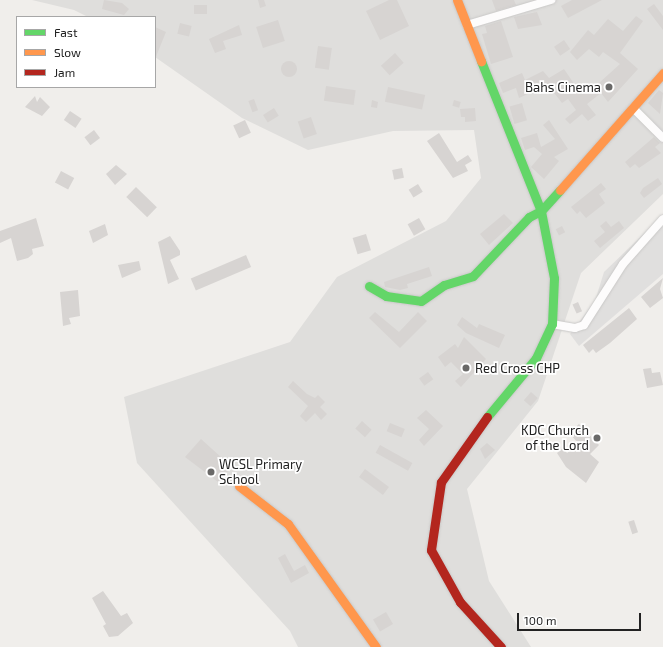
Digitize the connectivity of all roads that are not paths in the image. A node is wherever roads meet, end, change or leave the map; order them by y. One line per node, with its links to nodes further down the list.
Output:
1 (457, 0): 3 (main road)
2 (551, 0): 3 (street)
3 (467, 25): 7 (main road)
4 (663, 73): 5 (main road)
5 (633, 108): 6 (street); 7 (main road)
6 (663, 138)
7 (542, 212): 9 (main road); 10 (main road)
8 (663, 219): 10 (street)
9 (369, 286)
10 (552, 324): 13 (main road)
11 (238, 486): 12 (main road)
12 (376, 647)
13 (501, 647)

